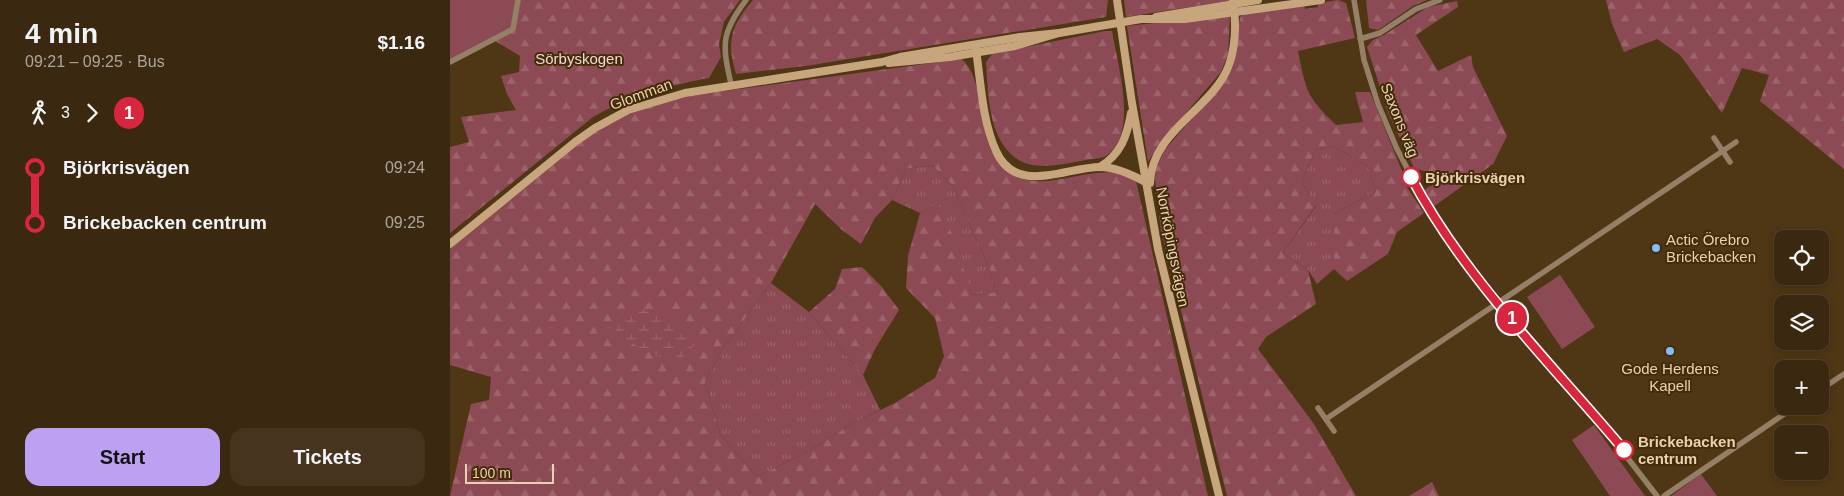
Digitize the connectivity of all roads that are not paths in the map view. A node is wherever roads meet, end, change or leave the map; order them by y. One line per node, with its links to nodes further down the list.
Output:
1 (518, 0): 11 (street)
2 (746, 0): 12 (street)
3 (1117, 0): 13 (main road, Norrköpingsvägen)
4 (1258, 0): 8 (main road)
5 (1321, 0): 8 (main road)
6 (1354, 0): 9 (street, Saxons väg)
7 (1440, 0): 9 (street)
8 (1234, 5): 10 (main road, Glomman); 20 (main road)
9 (1360, 39): 22 (street, Saxons väg)
10 (975, 49): 12 (main road, Glomman); 18 (main road)
11 (450, 62)
12 (731, 84): 21 (main road, Glomman)
13 (1132, 103): 18 (main road); 19 (main road, Norrköpingsvägen)
14 (1714, 138): 16 (street)
15 (1736, 142): 16 (street)
16 (1723, 151): 17 (street); 22 (street)
17 (1730, 162)
18 (1100, 167): 19 (main road)
19 (1147, 183): 20 (main road, Norrköpingsvägen)
20 (1149, 196): 29 (main road, Norrköpingsvägen)
21 (450, 244)
22 (1498, 303): 27 (street); 30 (street, Saxons väg)
23 (1844, 374): 24 (street)
24 (1829, 384)
25 (1318, 408): 27 (street)
26 (1783, 415): 31 (street)
27 (1326, 419): 28 (street)
28 (1334, 431)
29 (1219, 496)
30 (1657, 496)
31 (1664, 496)

